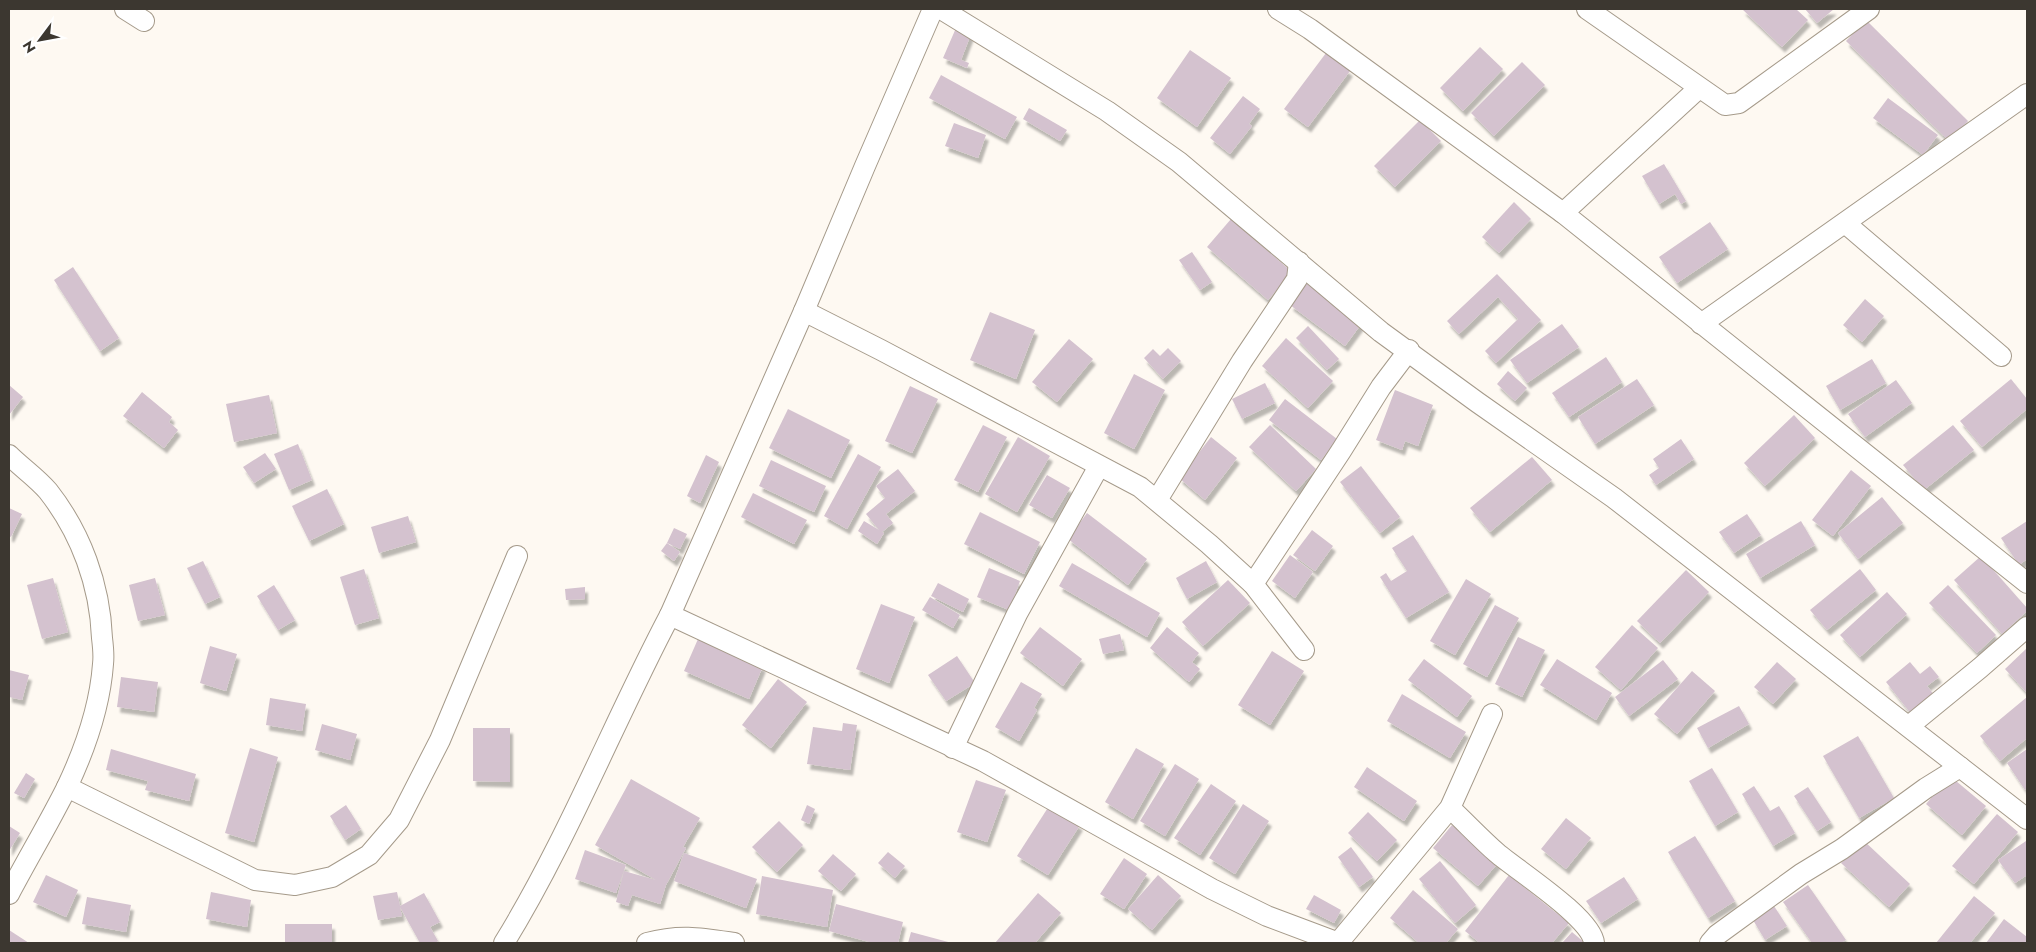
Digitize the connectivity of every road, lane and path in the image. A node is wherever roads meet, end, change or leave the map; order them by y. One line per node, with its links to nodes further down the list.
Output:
1 (125, 9): 7 (street)
2 (933, 9): 13 (street)
3 (941, 9): 12 (street)
4 (1278, 9): 10 (street)
5 (1588, 9): 8 (street)
6 (1869, 9): 8 (street)
7 (144, 21)
8 (1698, 88): 10 (street)
9 (2027, 94): 11 (street)
10 (1563, 213): 14 (street)
11 (1844, 223): 14 (street); 16 (street)
12 (1299, 262): 15 (street); 19 (street)
13 (804, 311): 18 (street); 23 (street)
14 (1701, 324): 21 (street)
15 (1408, 350): 22 (street); 27 (street)
16 (2001, 356)
17 (9, 455): 30 (street)
18 (1099, 466): 19 (street); 28 (street)
19 (1158, 500): 22 (street)
20 (517, 556): 30 (street)
21 (2027, 583)
22 (1253, 584): 25 (street)
23 (670, 615): 28 (street); 34 (street)
24 (2027, 628): 27 (street)
25 (1304, 650)
26 (1492, 714): 31 (street)
27 (1909, 726): 29 (street)
28 (953, 748): 37 (street)
29 (1960, 766): 32 (street); 39 (street)
30 (66, 787): 33 (street)
31 (1450, 808): 37 (street); 38 (street)
32 (2027, 818)
33 (9, 894)
34 (504, 943)
35 (647, 943): 36 (street)
36 (734, 943)
37 (1338, 943)
38 (1594, 943)
39 (1710, 943)

